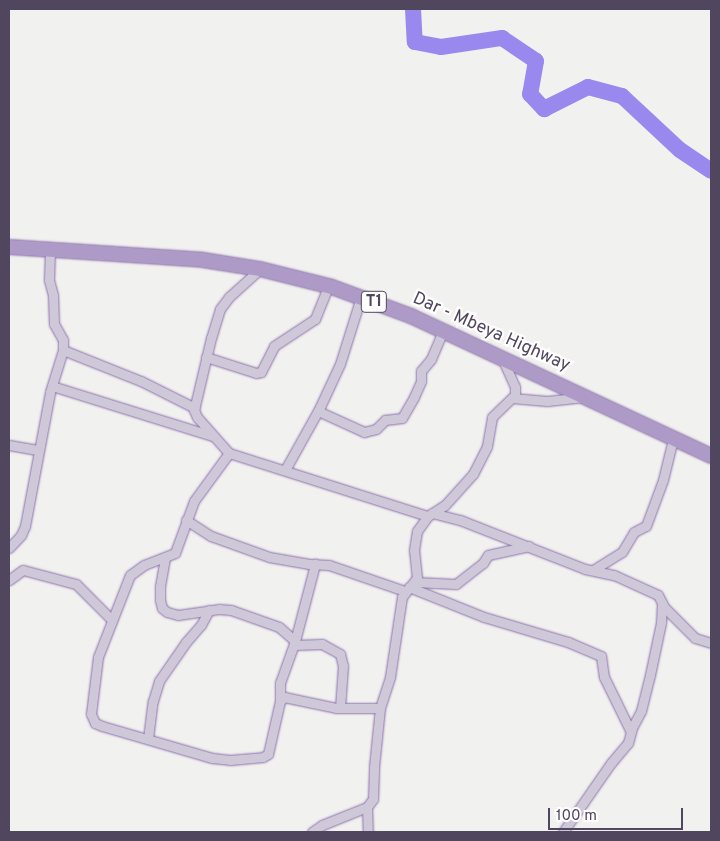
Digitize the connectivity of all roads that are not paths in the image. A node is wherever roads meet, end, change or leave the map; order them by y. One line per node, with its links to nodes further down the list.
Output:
1 (9, 246): 2 (highway, Dar - Mbeya Highway / T1)
2 (50, 249): 3 (highway, Dar - Mbeya Highway / T1); 7 (street)
3 (260, 269): 4 (highway, Dar - Mbeya Highway / T1); 8 (street)
4 (328, 286): 5 (highway, Dar - Mbeya Highway / T1); 8 (street)
5 (360, 297): 6 (highway, Dar - Mbeya Highway / T1); 14 (street)
6 (443, 331): 9 (highway, Dar - Mbeya Highway / T1); 14 (street)
7 (63, 350): 10 (street); 13 (street)
8 (206, 357): 13 (street)
9 (503, 360): 11 (highway, Dar - Mbeya Highway / T1); 12 (street)
10 (52, 386): 15 (street); 18 (street)
11 (586, 397): 12 (street); 16 (highway, Dar - Mbeya Highway / T1)
12 (512, 398): 22 (street)
13 (195, 408): 15 (street)
14 (318, 411): 21 (street)
15 (216, 436): 19 (street)
16 (673, 439): 20 (highway, Dar - Mbeya Highway / T1); 28 (street)
17 (9, 445): 18 (street)
18 (38, 450): 25 (street)
19 (229, 453): 21 (street); 23 (street)
20 (711, 456)
21 (285, 470): 22 (street)
22 (430, 515): 24 (street); 30 (street)
23 (186, 520): 26 (street); 27 (street)
24 (529, 546): 28 (street); 30 (street)
25 (9, 548)
26 (165, 558): 32 (street); 33 (street)
27 (315, 564): 30 (street); 34 (street)
28 (593, 570): 31 (street)
29 (10, 576): 33 (street)
30 (410, 587): 38 (street); 39 (street)
31 (662, 605): 35 (street); 39 (street)
32 (209, 610): 34 (street); 40 (street)
33 (112, 620): 40 (street)
34 (294, 643): 36 (street); 37 (street)
35 (711, 643)
36 (280, 701): 37 (street); 40 (street)
37 (340, 708): 38 (street)
38 (380, 708): 41 (street)
39 (631, 732): 44 (street)
40 (148, 739)
41 (366, 807): 42 (street); 43 (street)
42 (312, 832)
43 (368, 832)
44 (564, 832)

